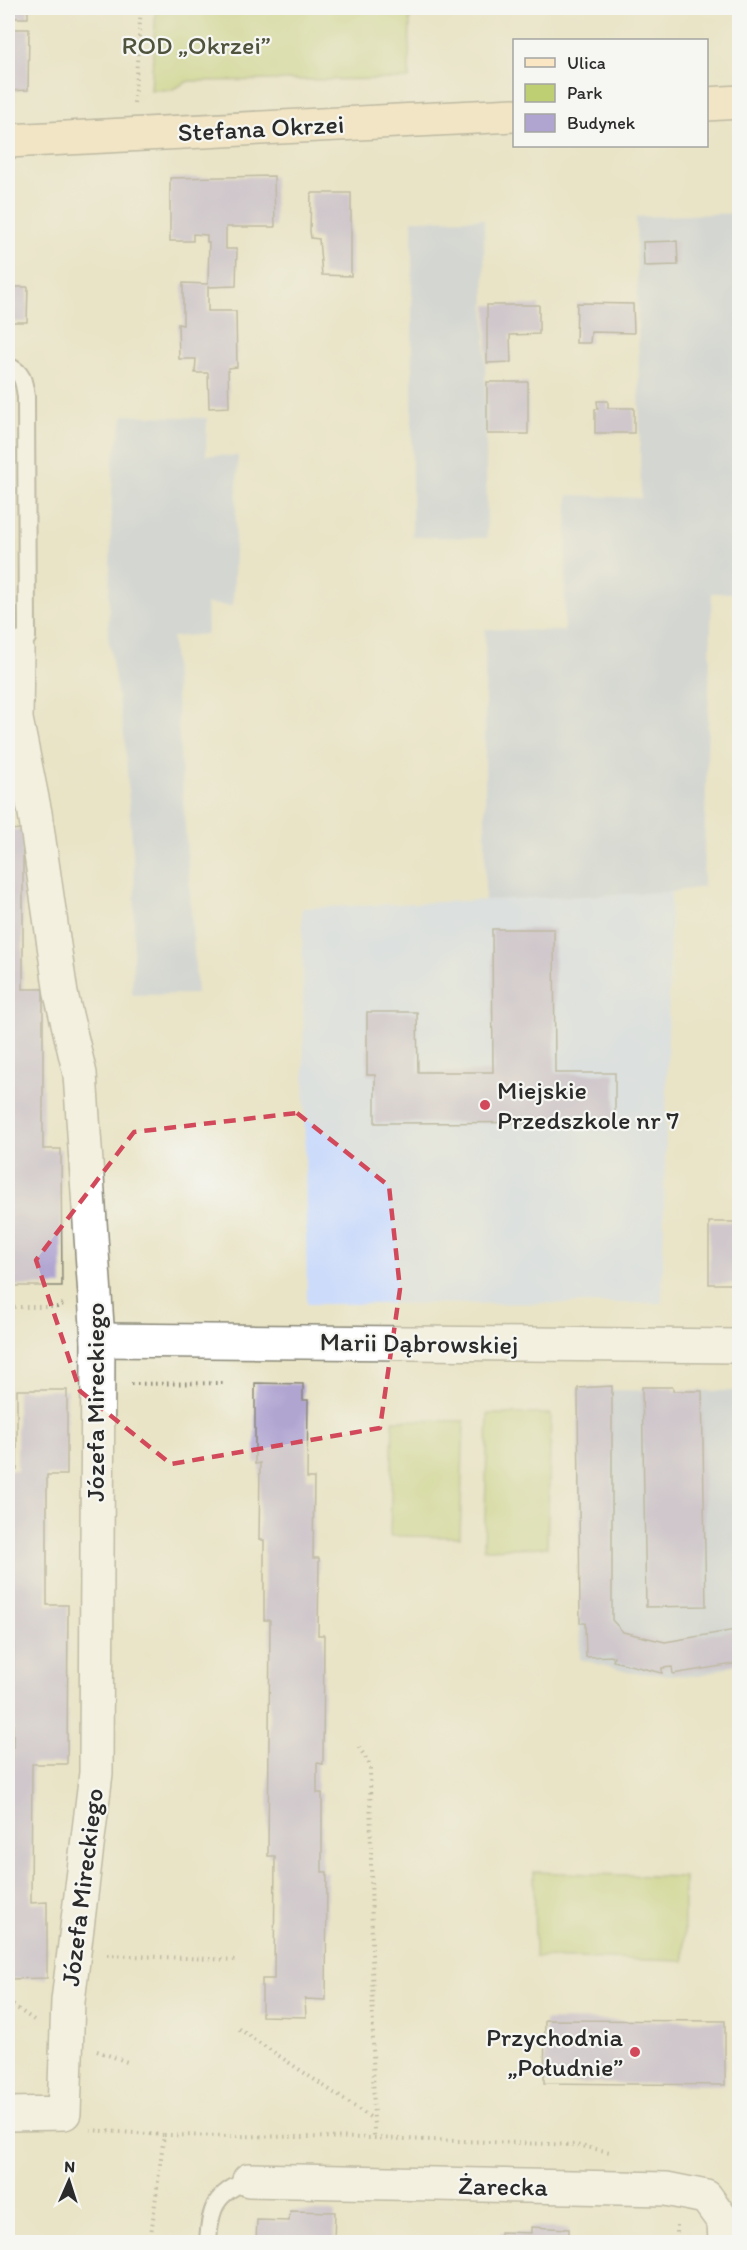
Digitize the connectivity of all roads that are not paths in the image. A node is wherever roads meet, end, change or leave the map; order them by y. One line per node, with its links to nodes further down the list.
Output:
1 (740, 102): 2 (street)
2 (708, 104)
3 (513, 115): 4 (street, Stefana Okrzei)
4 (8, 141)
5 (8, 366): 6 (lane)
6 (12, 649): 7 (street, Józefa Mireckiego)
7 (98, 1340): 8 (street, Marii Dąbrowskiej); 9 (street, Józefa Mireckiego)
8 (740, 1346)
9 (8, 2114)
10 (249, 2180): 11 (lane); 12 (street, Żarecka)
11 (208, 2242)
12 (725, 2242)

